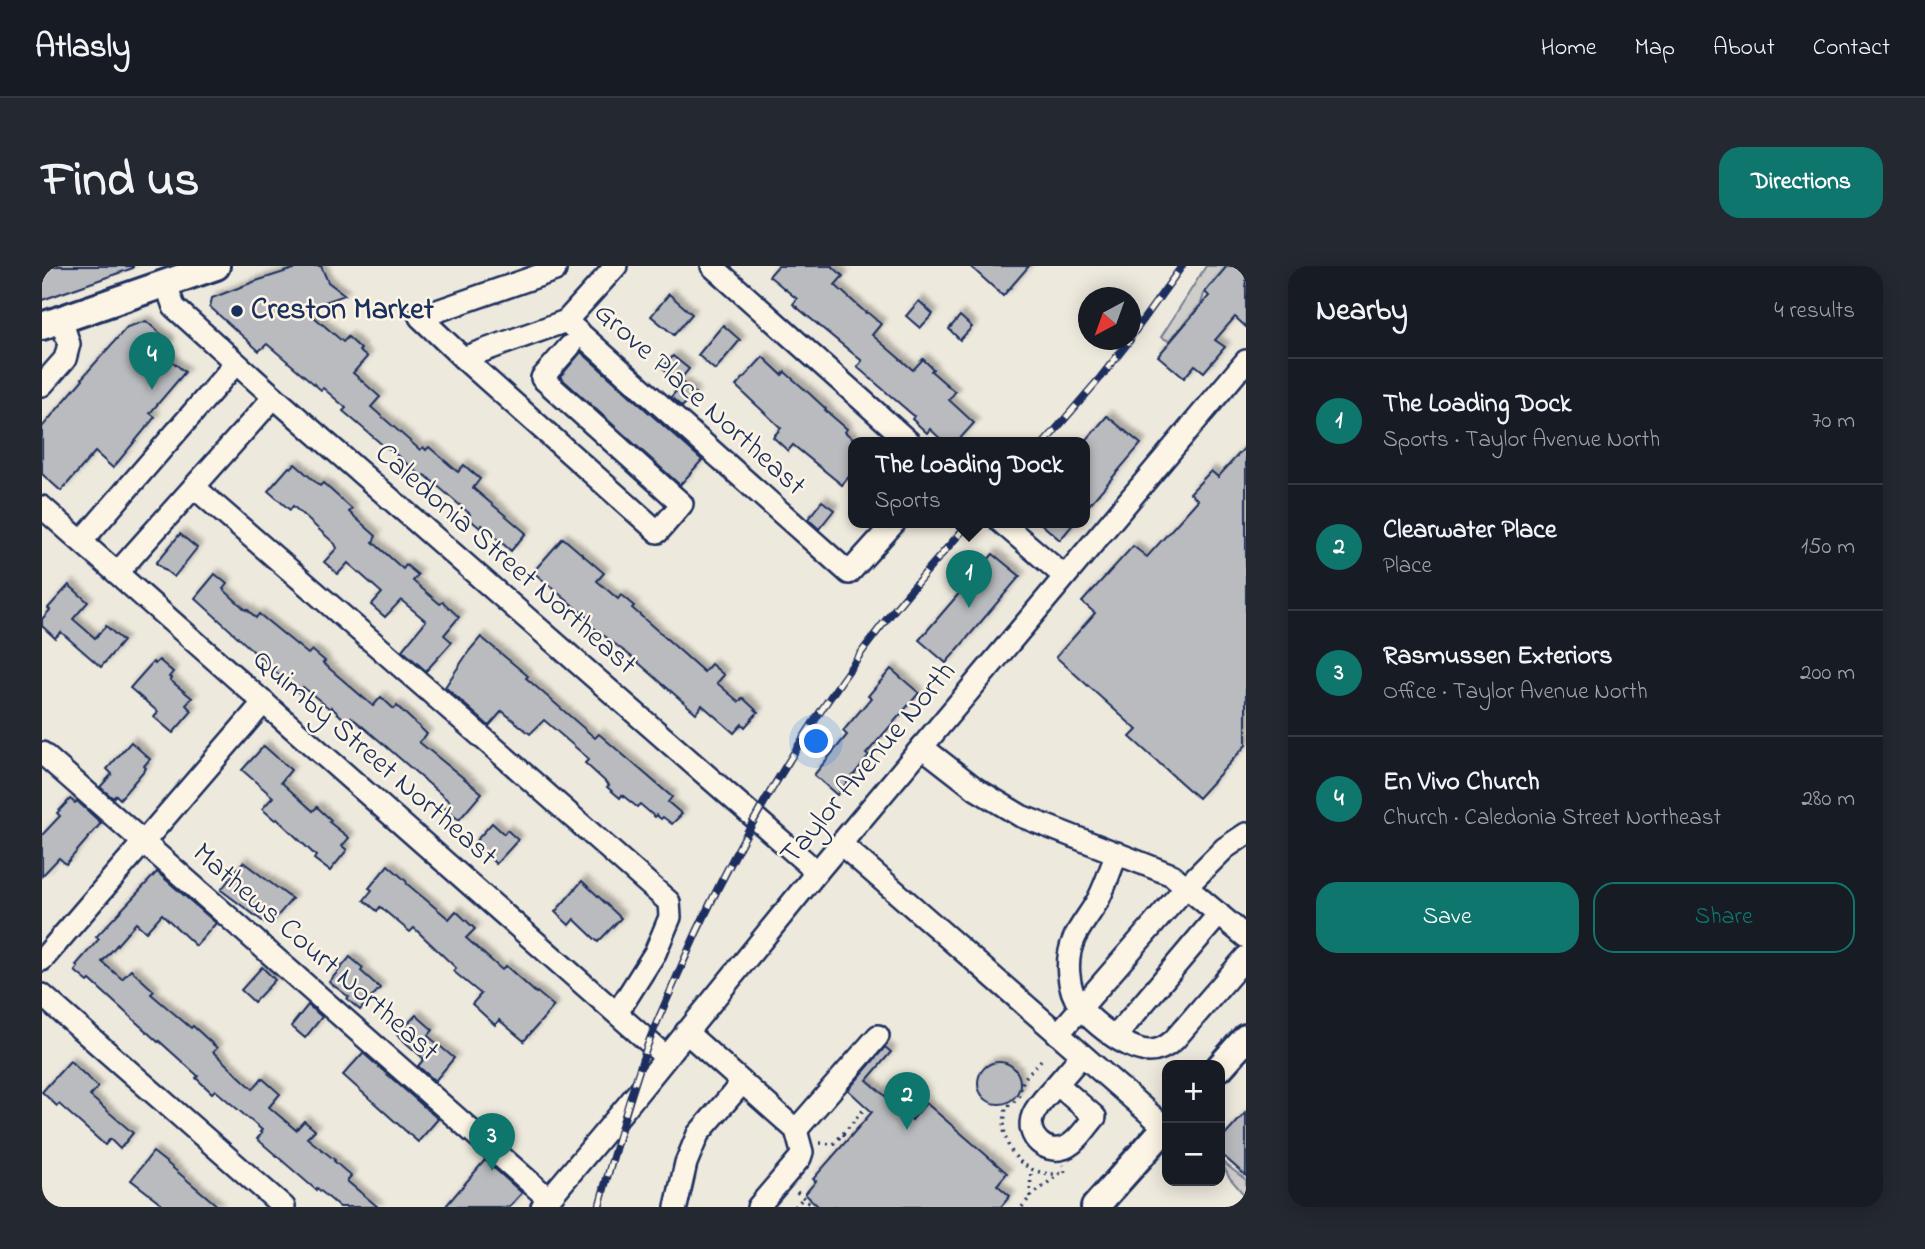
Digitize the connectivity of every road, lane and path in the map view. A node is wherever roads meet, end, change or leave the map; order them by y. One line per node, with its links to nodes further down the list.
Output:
1 (216, 266): 5 (main road)
2 (615, 266): 6 (street, Grove Place Northeast)
3 (712, 266): 14 (street)
4 (555, 270): 9 (street)
5 (166, 284): 7 (main road); 11 (street, Caledonia Street Northeast)
6 (566, 321): 9 (street); 17 (street, Grove Place Northeast)
7 (52, 323): 12 (street)
8 (570, 346): 9 (street)
9 (463, 358)
10 (1246, 361): 21 (street, Taylor Avenue North)
11 (236, 363): 13 (street, Caledonia Street Northeast); 19 (street)
12 (42, 385)
13 (274, 397): 15 (street); 29 (street, Caledonia Street Northeast)
14 (903, 437)
15 (194, 487): 20 (street); 37 (street)
16 (42, 507): 19 (street, Quimby Street Northeast)
17 (890, 528)
18 (1008, 528): 21 (street)
19 (82, 541): 20 (street, Quimby Street Northeast)
20 (118, 572): 22 (street, Quimby Street Northeast)
21 (1064, 576): 23 (street, Taylor Avenue North)
22 (264, 702): 26 (street); 37 (street, Quimby Street Northeast)
23 (922, 747): 27 (street, Taylor Avenue North); 28 (street)
24 (42, 753): 26 (street, Mathews Court Northeast)
25 (1246, 834): 30 (street)
26 (144, 842): 34 (street); 59 (street, Mathews Court Northeast)
27 (841, 844): 29 (street, Taylor Avenue North); 39 (street)
28 (1116, 853): 30 (street); 36 (street)
29 (817, 872): 38 (street, Taylor Avenue North)
30 (1186, 887): 31 (street); 36 (street)
31 (1219, 914): 32 (street); 41 (street)
32 (1246, 937)
33 (1246, 957): 41 (street)
34 (42, 960)
35 (42, 995): 60 (street)
36 (1081, 1008): 39 (street); 41 (street)
37 (617, 1013): 43 (street, Quimby Street Northeast)
38 (686, 1032): 43 (street, Taylor Avenue North); 44 (street)
39 (1058, 1034): 42 (street)
40 (878, 1035): 48 (street)
41 (1115, 1037)
42 (1082, 1055): 45 (street); 47 (street)
43 (666, 1056): 59 (street, Taylor Avenue North)
44 (742, 1083): 48 (street); 61 (street)
45 (1057, 1084)
46 (866, 1107): 50 (path)
47 (1162, 1124)
48 (796, 1130): 62 (street)
49 (1162, 1132): 65 (main road)
50 (843, 1134): 51 (path); 53 (path)
51 (849, 1139)
52 (814, 1142): 53 (path)
53 (834, 1144): 54 (path)
54 (839, 1149)
55 (1031, 1170): 57 (path)
56 (1059, 1174): 57 (path)
57 (1030, 1197): 64 (path)
58 (803, 1198): 63 (path)
59 (545, 1203)
60 (284, 1207)
61 (676, 1207)
62 (758, 1207)
63 (795, 1207)
64 (1022, 1207)
65 (1095, 1207)

